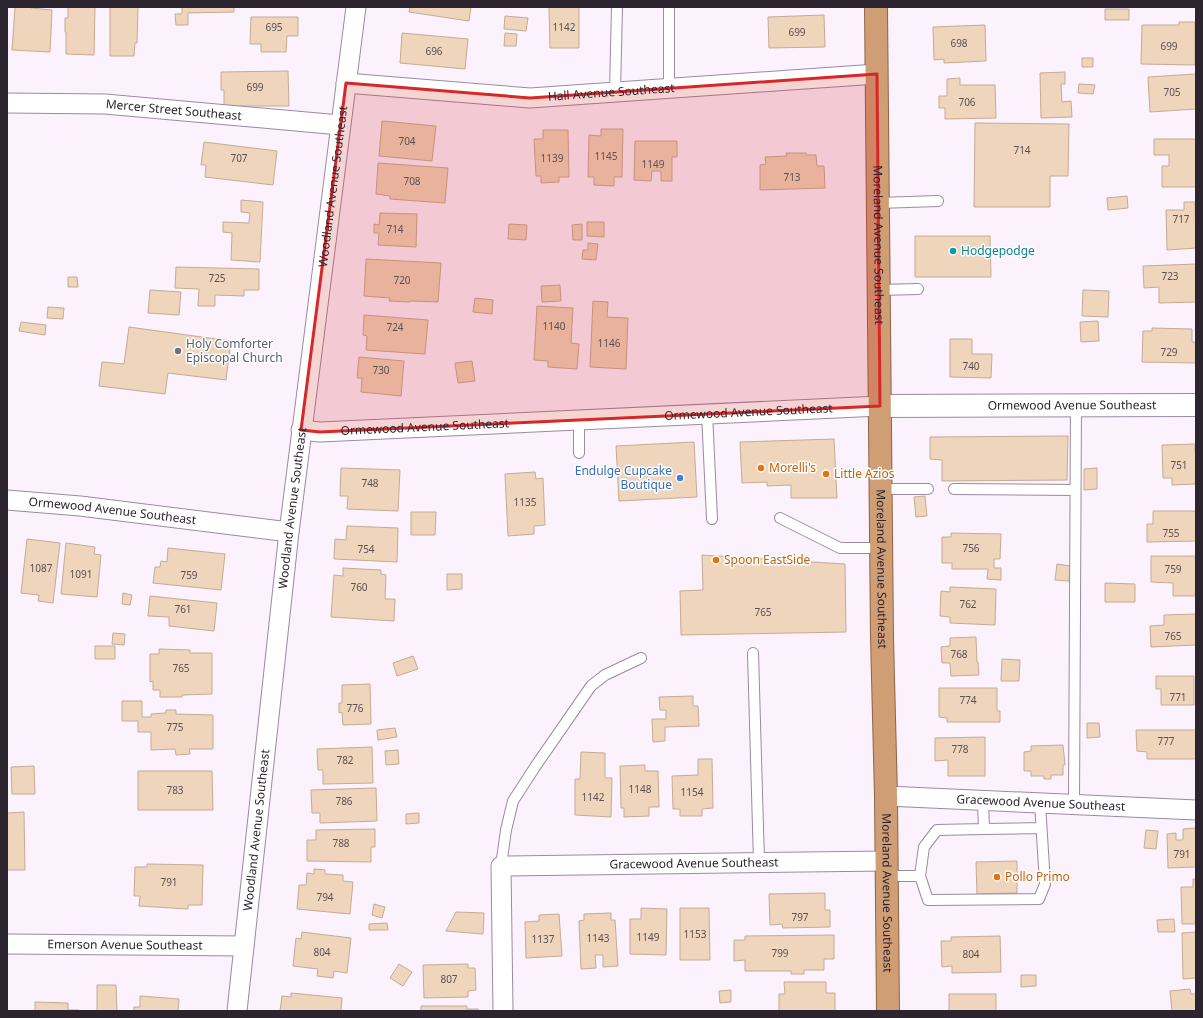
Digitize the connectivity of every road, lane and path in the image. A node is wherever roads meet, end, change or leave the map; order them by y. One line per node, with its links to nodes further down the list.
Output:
1 (356, 7): 6 (street, Woodland Avenue Southeast)
2 (617, 7): 8 (lane)
3 (669, 7): 7 (lane)
4 (876, 7): 5 (highway, Moreland Avenue Southeast)
5 (877, 74): 7 (street, Hall Avenue Southeast); 12 (highway, Moreland Avenue Southeast)
6 (346, 83): 8 (street, Hall Avenue Southeast); 10 (street, Woodland Avenue Southeast)
7 (669, 88): 8 (street, Hall Avenue Southeast)
8 (615, 92)
9 (7, 103): 10 (street, Mercer Street Southeast)
10 (340, 125): 20 (street, Woodland Avenue Southeast)
11 (938, 201): 12 (lane)
12 (878, 203): 14 (highway, Moreland Avenue Southeast)
13 (918, 289): 14 (lane)
14 (879, 290): 17 (highway, Moreland Avenue Southeast)
15 (1196, 404): 16 (street, Ormewood Avenue Southeast)
16 (1076, 405): 17 (street, Ormewood Avenue Southeast); 25 (lane)
17 (880, 406): 18 (street, Ormewood Avenue Southeast); 22 (highway, Moreland Avenue Southeast)
18 (707, 414): 19 (street, Ormewood Avenue Southeast); 28 (lane)
19 (579, 420): 20 (street, Ormewood Avenue Southeast); 21 (lane)
20 (301, 430): 29 (street, Woodland Avenue Southeast)
21 (579, 453)
22 (880, 489): 23 (lane); 30 (highway, Moreland Avenue Southeast)
23 (928, 489)
24 (954, 489): 25 (lane)
25 (1075, 490): 36 (lane)
26 (7, 500): 29 (street, Ormewood Avenue Southeast)
27 (780, 518): 30 (lane)
28 (712, 519)
29 (289, 532): 45 (street, Woodland Avenue Southeast)
30 (881, 548): 33 (highway, Moreland Avenue Southeast)
31 (753, 653): 40 (lane)
32 (641, 658): 41 (lane)
33 (886, 796): 34 (street, Gracewood Avenue Southeast); 42 (highway, Moreland Avenue Southeast)
34 (983, 801): 35 (street, Gracewood Avenue Southeast); 39 (lane)
35 (1040, 803): 36 (street, Gracewood Avenue Southeast); 38 (lane)
36 (1074, 804): 37 (street, Gracewood Avenue Southeast)
37 (1196, 810)
38 (1041, 828): 39 (lane); 43 (lane)
39 (984, 829): 43 (lane)
40 (759, 862): 41 (street, Gracewood Avenue Southeast); 42 (street, Gracewood Avenue Southeast)
41 (501, 866): 47 (street)
42 (886, 868): 43 (lane); 48 (highway, Moreland Avenue Southeast)
43 (920, 876)
44 (7, 944): 45 (street, Emerson Avenue Southeast)
45 (244, 946): 46 (street, Woodland Avenue Southeast)
46 (237, 1011)
47 (503, 1011)
48 (888, 1011)

